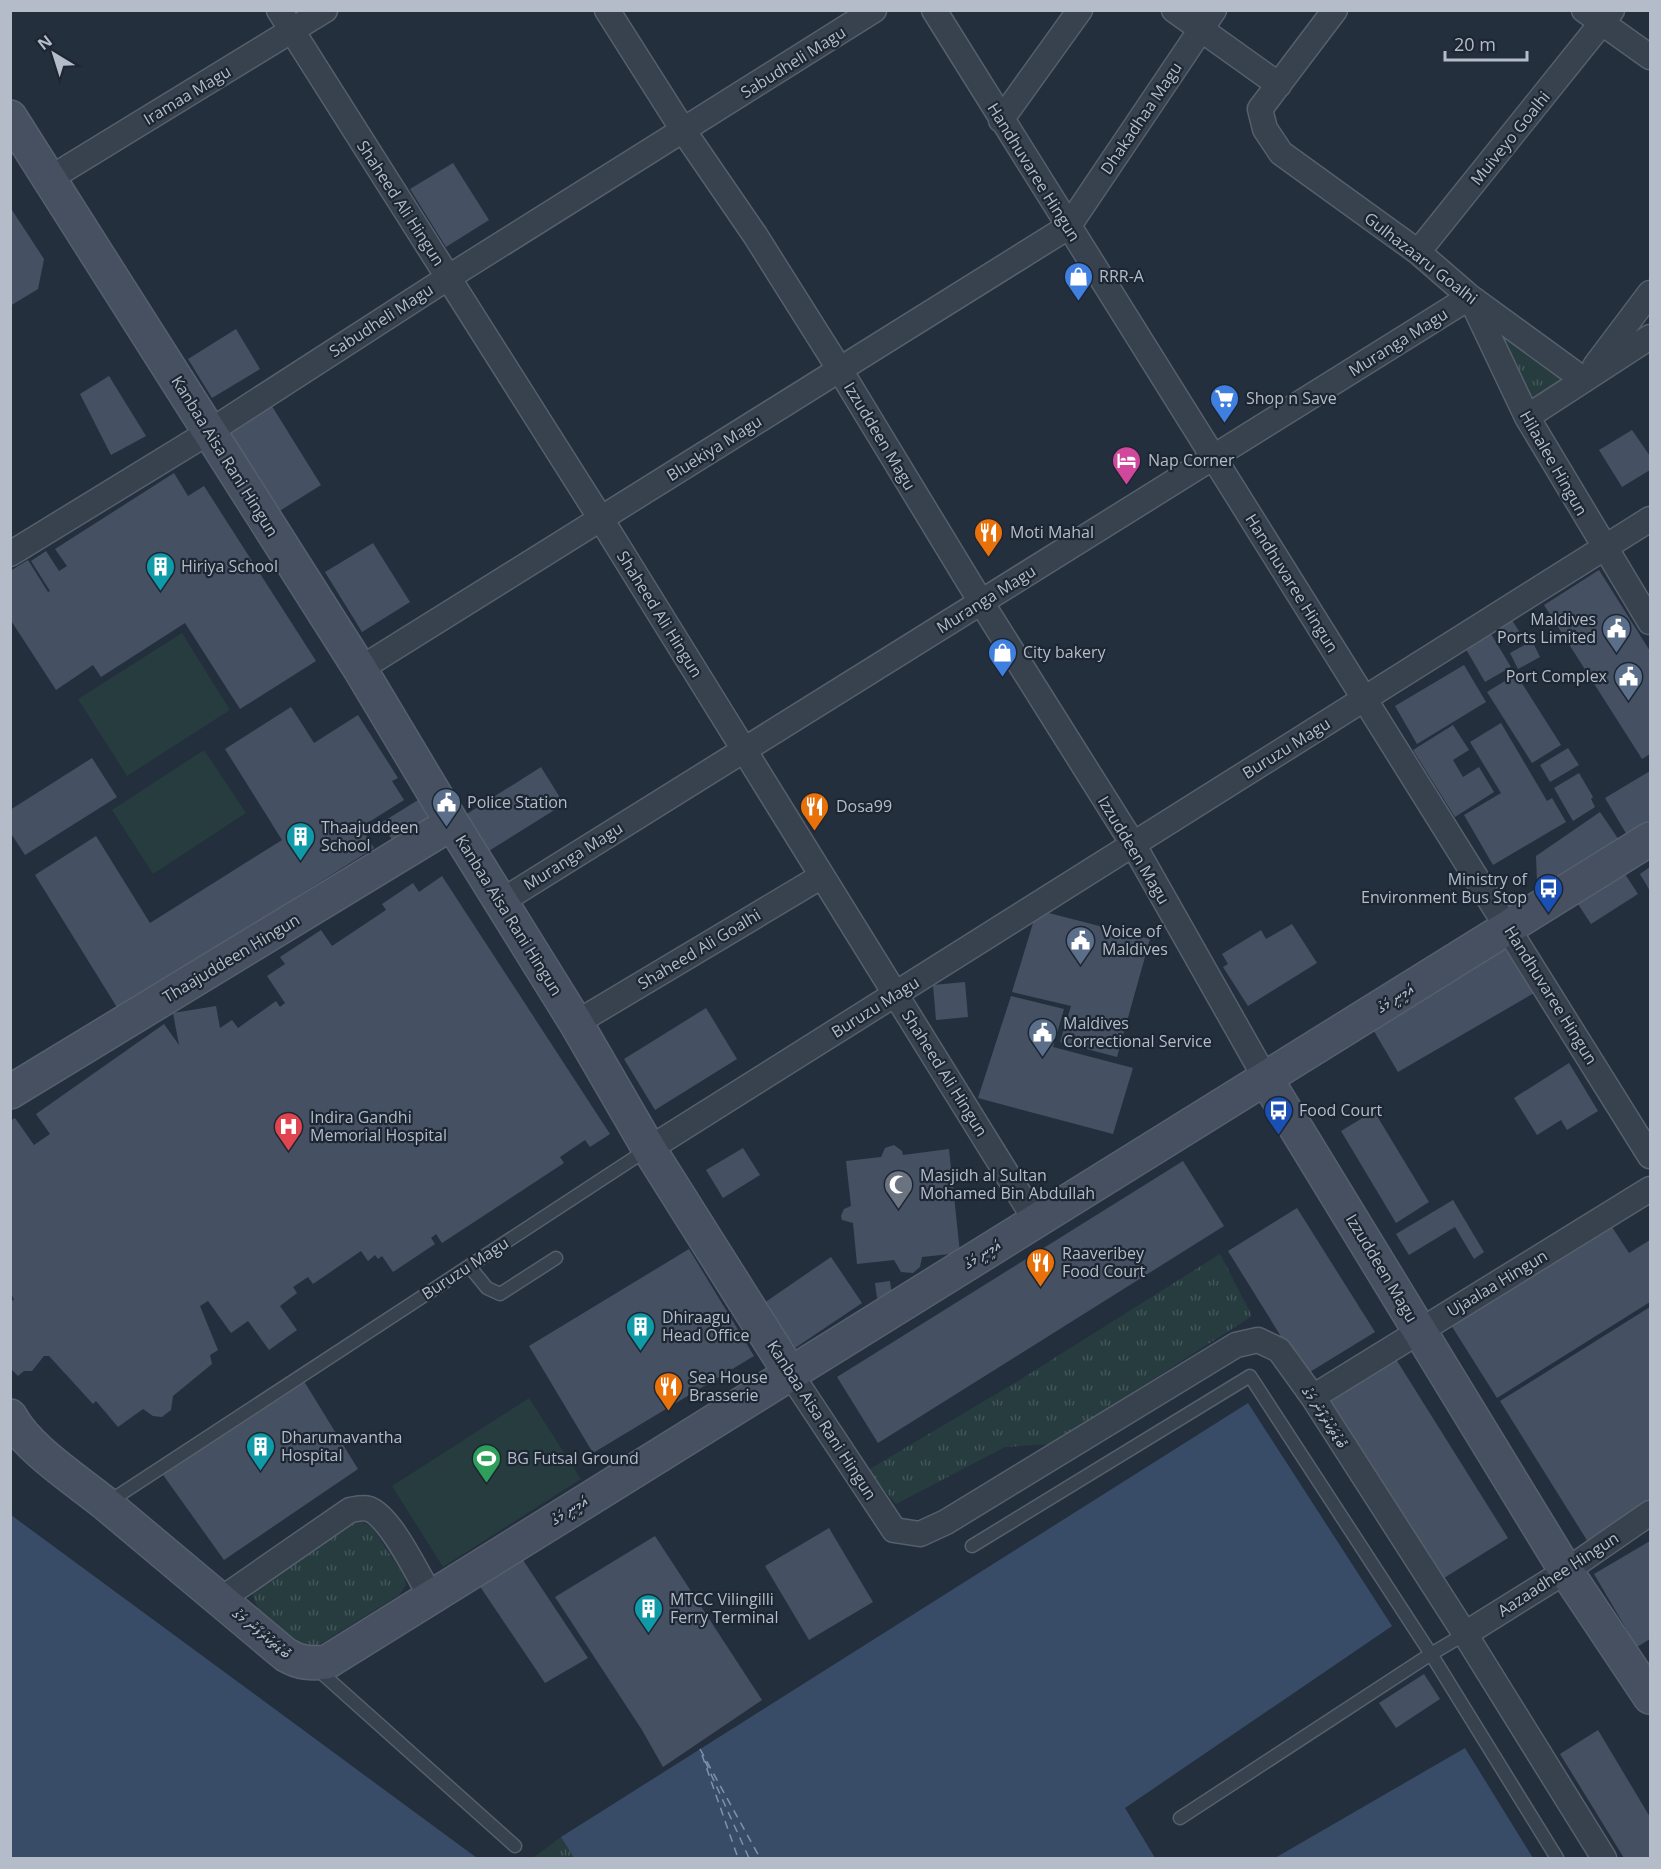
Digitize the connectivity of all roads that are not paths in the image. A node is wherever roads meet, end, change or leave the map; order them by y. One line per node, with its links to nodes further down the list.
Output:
1 (279, 10): 11 (street, Shaheed Ali Hingun)
2 (325, 10): 11 (street, Iramaa Magu)
3 (607, 10): 16 (street, Izzuddeen Magu)
4 (874, 10): 16 (street, Sabudheli Magu)
5 (934, 10): 15 (street, Handhuvaree Hingun)
6 (1080, 10): 15 (street)
7 (1174, 10): 10 (street)
8 (1335, 10): 13 (street)
9 (1599, 15): 12 (street); 19 (street, Muiveyo Goalhi)
10 (1207, 20): 13 (street); 18 (street, Dhakadhaa Magu)
11 (291, 31): 17 (street, Iramaa Magu); 20 (street, Shaheed Ali Hingun)
12 (1650, 57)
13 (1279, 85): 19 (street, Gulhazaaru Goalhi)
14 (10, 117): 17 (main road, Kanbaa Aisa Rani Hingun)
15 (1001, 120): 18 (street, Handhuvaree Hingun)
16 (683, 130): 20 (street, Sabudheli Magu); 24 (street, Izzuddeen Magu)
17 (49, 180): 27 (main road, Kanbaa Aisa Rani Hingun)
18 (1068, 227): 24 (street, Bluekiya Magu); 28 (street, Handhuvaree Hingun)
19 (1418, 252): 22 (street, Gulhazaaru Goalhi)
20 (448, 277): 27 (street, Sabudheli Magu); 29 (street, Shaheed Ali Hingun)
21 (1650, 293): 25 (street)
22 (1470, 297): 25 (street, Gulhazaaru Goalhi); 26 (street, Hilaalee Hingun); 28 (street, Muranga Magu)
23 (1650, 338): 25 (street)
24 (840, 370): 29 (street, Bluekiya Magu); 33 (street, Izzuddeen Magu)
25 (1584, 380): 26 (street)
26 (1527, 417): 31 (street, Hilaalee Hingun)
27 (209, 432): 32 (street, Sabudheli Magu); 35 (main road, Kanbaa Aisa Rani Hingun)
28 (1213, 457): 33 (street, Muranga Magu); 36 (street, Handhuvaree Hingun)
29 (601, 519): 35 (street, Bluekiya Magu); 37 (street, Shaheed Ali Hingun)
30 (1650, 519): 31 (street, Buruzu Magu)
31 (1604, 548): 34 (street, Hilaalee Hingun); 36 (street, Buruzu Magu)
32 (10, 554)
33 (981, 602): 37 (street, Muranga Magu); 40 (street, Izzuddeen Magu)
34 (1650, 622)
35 (360, 669): 38 (main road, Kanbaa Aisa Rani Hingun)
36 (1365, 699): 40 (street, Buruzu Magu); 43 (street, Handhuvaree Hingun)
37 (744, 750): 41 (street, Shaheed Ali Hingun); 42 (street, Muranga Magu)
38 (452, 823): 42 (main road, Kanbaa Aisa Rani Hingun); 47 (main road, Thaajuddeen Hingun)
39 (1650, 839): 43 (main road, އަމީނީ މަގު)
40 (1133, 844): 44 (street, Buruzu Magu); 46 (street, Izzuddeen Magu)
41 (822, 876): 44 (street, Shaheed Ali Hingun); 45 (street, Shaheed Ali Goalhi)
42 (501, 901): 45 (main road, Kanbaa Aisa Rani Hingun)
43 (1509, 927): 46 (main road, އަމީނީ މަގު); 49 (street, Handhuvaree Hingun)
44 (895, 994): 48 (street, Buruzu Magu); 51 (street, Shaheed Ali Hingun)
45 (576, 1023): 48 (main road, Kanbaa Aisa Rani Hingun)
46 (1266, 1079): 51 (main road, އަމީނީ މަގު); 54 (main road, Izzuddeen Magu)
47 (10, 1092)
48 (649, 1149): 53 (lane, Buruzu Magu); 55 (main road, Kanbaa Aisa Rani Hingun)
49 (1650, 1156)
50 (1650, 1189): 54 (street, Ujaalaa Hingun)
51 (1036, 1221): 55 (main road, އަމީނީ މަގު)
52 (556, 1258): 53 (lane)
53 (469, 1266): 58 (lane, Buruzu Magu)
54 (1420, 1330): 56 (street, Ujaalaa Hingun); 62 (main road, Izzuddeen Magu)
55 (790, 1373): 60 (street, Kanbaa Aisa Rani Hingun); 63 (main road, އަމީނީ މަގު)
56 (1313, 1397): 60 (street, ބޮޑުތަކުރުފާނު މަގު); 65 (street, ބޮޑުތަކުރުފާނު މަގު)
57 (10, 1416): 58 (main road, ބޮޑުތަކުރުފާނު މަގު)
58 (105, 1504): 64 (main road, ބޮޑުތަކުރުފާނު މަގު)
59 (1650, 1513): 62 (street, Aazaadhee Hingun)
60 (894, 1530)
61 (972, 1546): 66 (lane)
62 (1566, 1571): 65 (street, Aazaadhee Hingun); 68 (main road, Izzuddeen Magu)
63 (431, 1597): 64 (street); 67 (main road, އަމީނީ މަގު)
64 (220, 1600): 67 (main road, ބޮޑުތަކުރުފާނު މަގު)
65 (1465, 1634): 66 (lane); 72 (street, ބޮޑުތަކުރުފާނު މަގު)
66 (1431, 1654): 69 (lane); 71 (lane)
67 (311, 1664): 70 (lane, ބޮޑުތަކުރުފާނު މަގު)
68 (1650, 1697)
69 (1180, 1818)
70 (515, 1846)
71 (1557, 1858)
72 (1604, 1858)

